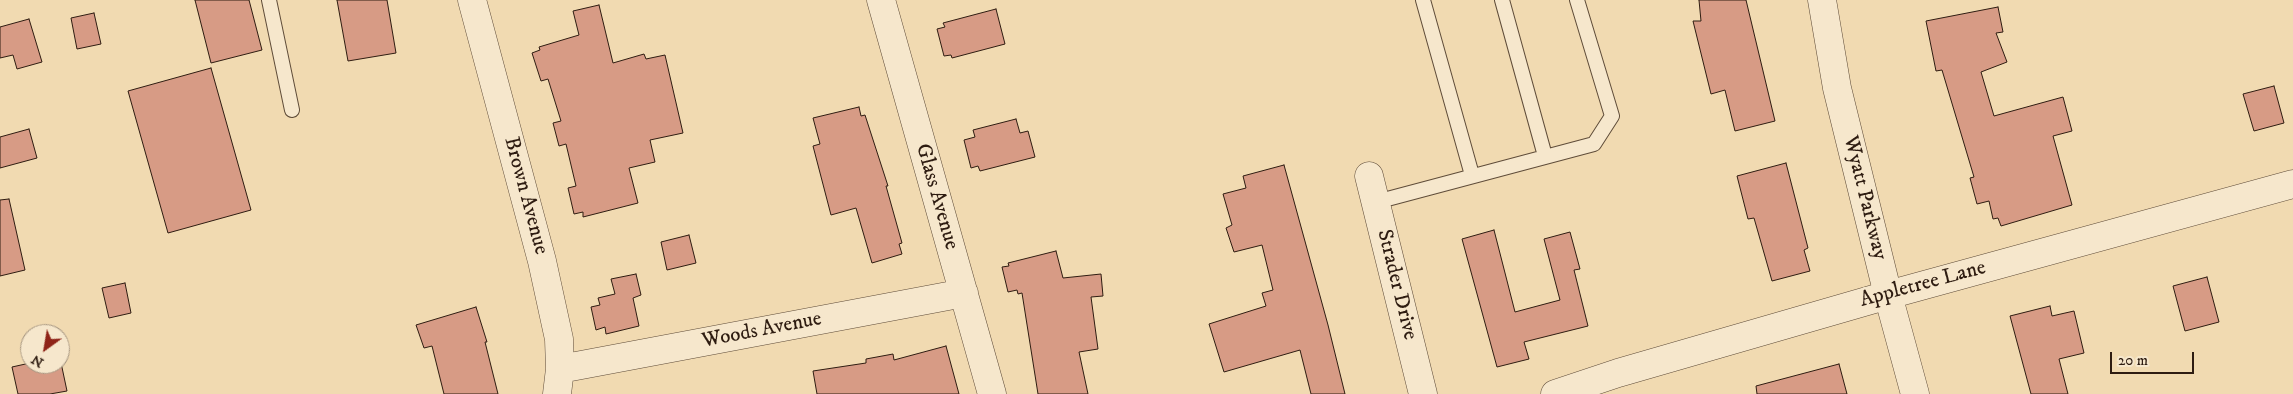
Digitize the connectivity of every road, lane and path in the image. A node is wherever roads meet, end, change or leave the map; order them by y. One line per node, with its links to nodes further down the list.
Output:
1 (269, 0): 8 (lane)
2 (472, 0): 16 (street, Brown Avenue)
3 (881, 0): 14 (street, Glass Avenue)
4 (1423, 0): 10 (lane)
5 (1502, 0): 9 (lane)
6 (1577, 0): 9 (lane)
7 (1822, 0): 15 (street, Wyatt Parkway)
8 (292, 110)
9 (1545, 156): 10 (lane)
10 (1472, 175): 13 (lane)
11 (1369, 176): 13 (street, Strader Drive)
12 (2293, 184): 15 (street, Appletree Lane)
13 (1376, 202): 18 (street, Strader Drive)
14 (964, 294): 16 (street, Woods Avenue); 17 (street, Glass Avenue)
15 (1888, 294): 19 (street, Appletree Lane); 20 (street, Wyatt Parkway)
16 (559, 382)
17 (992, 394)
18 (1423, 394)
19 (1555, 394)
20 (1915, 394)

